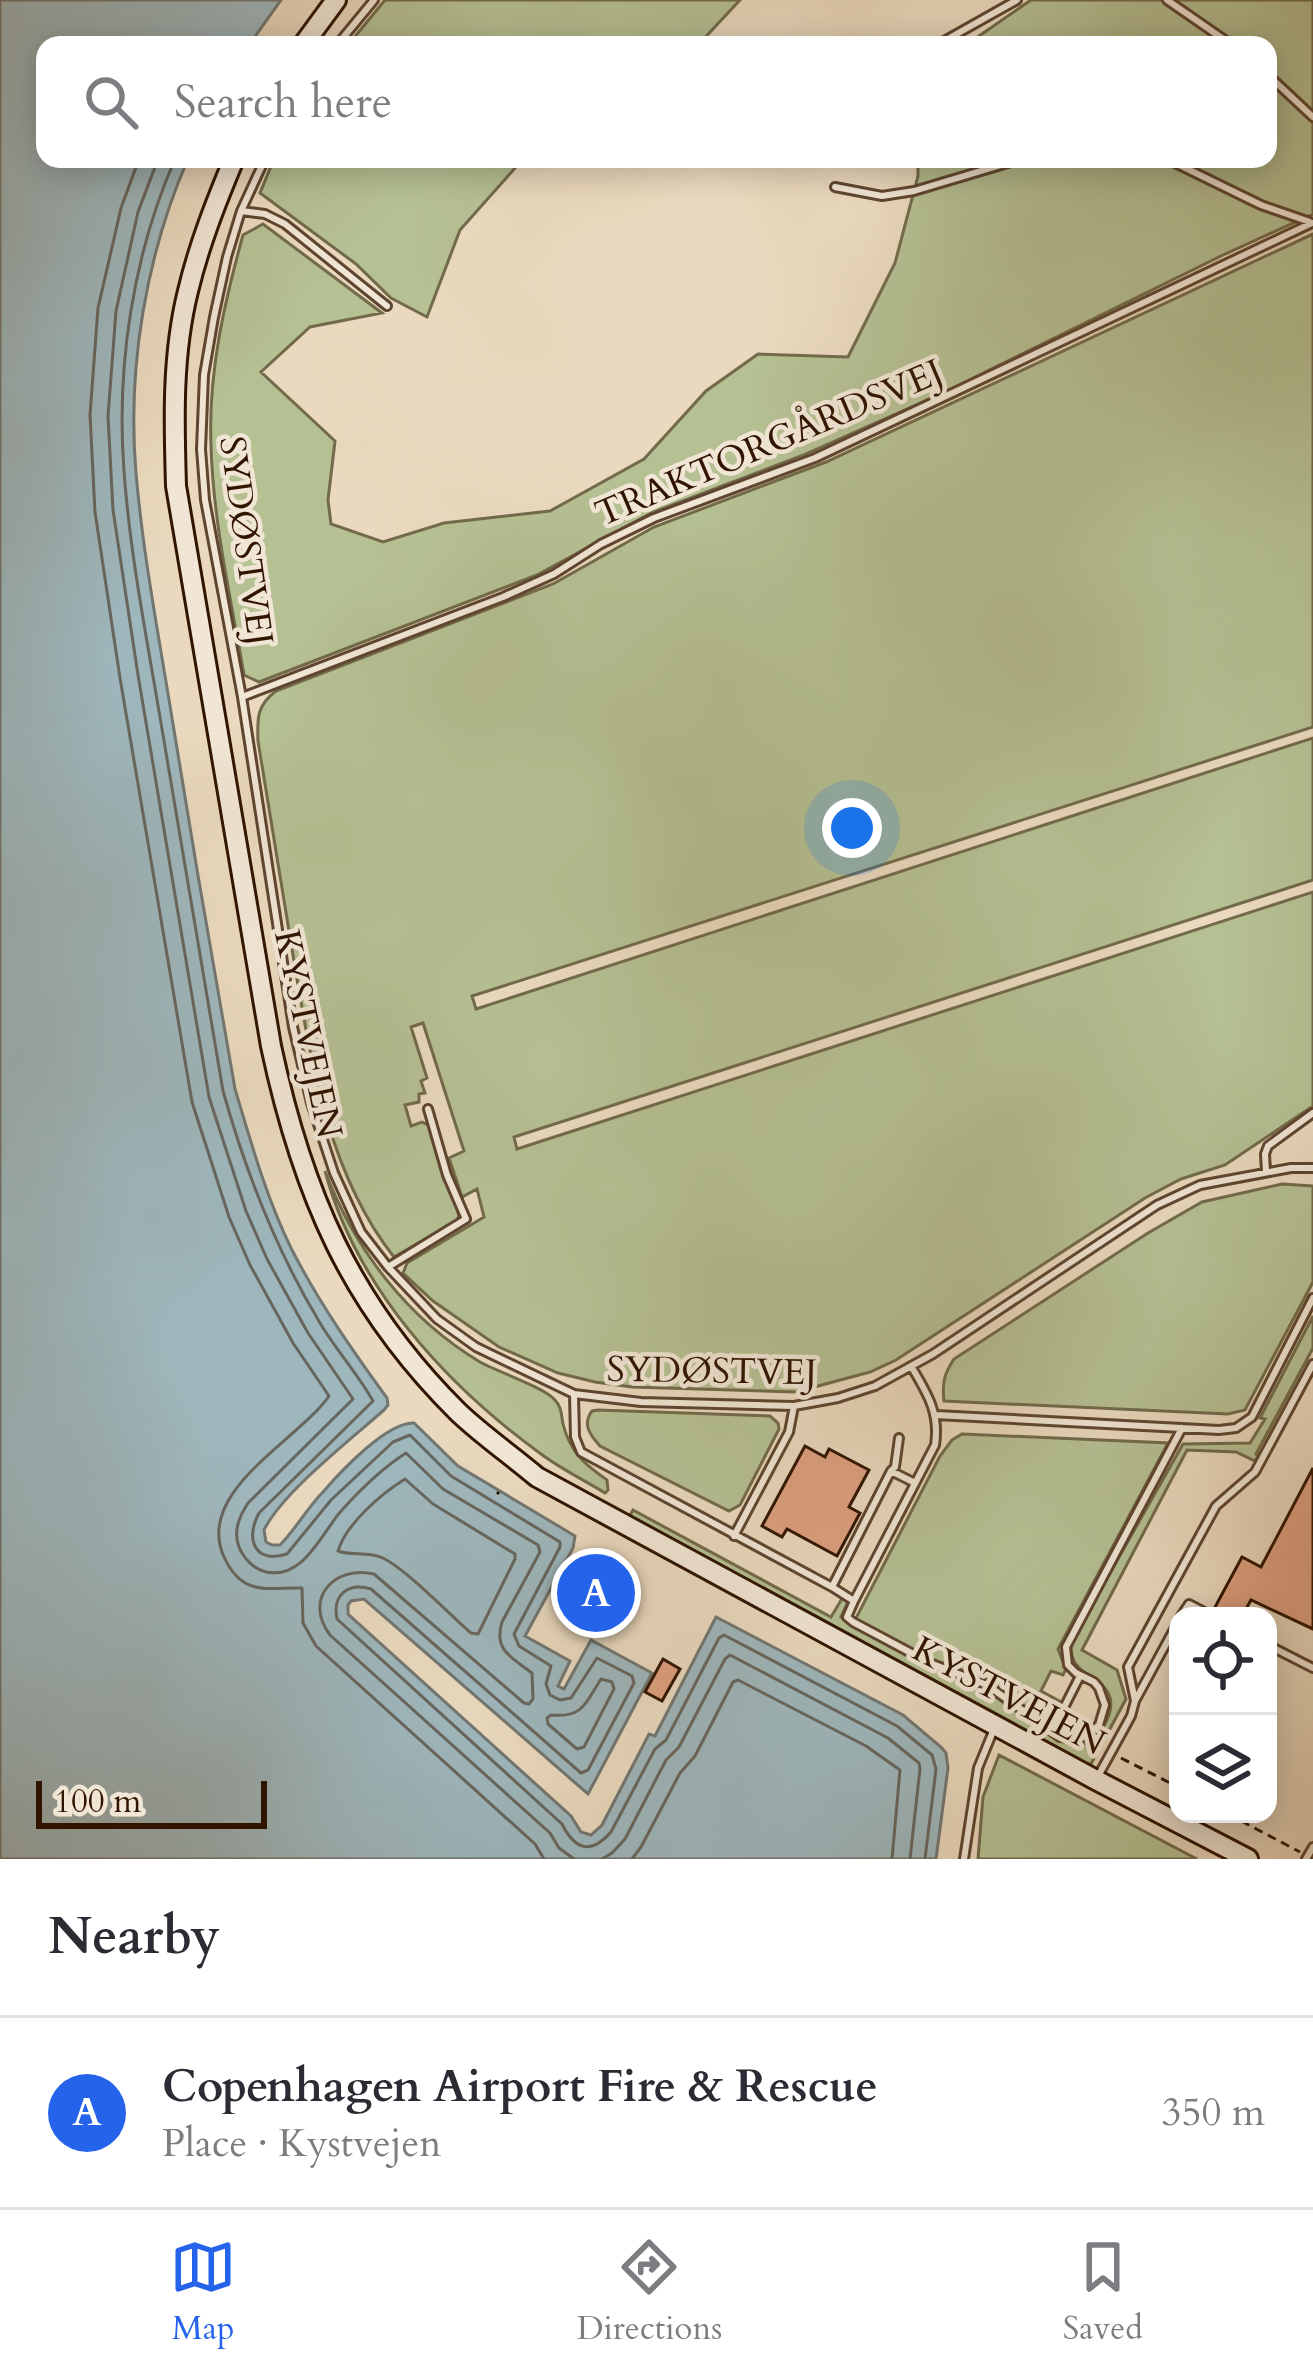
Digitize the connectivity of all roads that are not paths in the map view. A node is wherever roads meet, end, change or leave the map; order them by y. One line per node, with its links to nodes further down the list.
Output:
1 (336, 0): 5 (street)
2 (374, 0): 6 (lane)
3 (1017, 0): 7 (lane)
4 (1167, 0): 8 (lane)
5 (310, 36)
6 (344, 36)
7 (953, 36)
8 (1219, 36)
9 (1277, 83): 10 (lane)
10 (1313, 116)
11 (230, 168): 43 (street, KYSTVEJEN)
12 (261, 168): 16 (lane, SYDØSTVEJ)
13 (989, 168): 15 (lane)
14 (1185, 168): 17 (lane, TRAKTORGÅRDSVEJ)
15 (835, 187)
16 (242, 212): 18 (lane); 19 (lane, SYDØSTVEJ)
17 (1312, 222): 19 (lane, TRAKTORGÅRDSVEJ)
18 (387, 306)
19 (242, 697): 24 (lane, SYDØSTVEJ)
20 (428, 1109): 24 (lane)
21 (1313, 1113): 23 (lane)
22 (1313, 1168): 23 (lane, SYDØSTVEJ)
23 (1266, 1172): 27 (lane, SYDØSTVEJ)
24 (388, 1268): 28 (lane, SYDØSTVEJ)
25 (1313, 1298): 31 (lane)
26 (1313, 1364): 42 (lane)
27 (911, 1366): 29 (lane, SYDØSTVEJ); 30 (lane)
28 (574, 1394): 29 (lane, SYDØSTVEJ); 35 (lane)
29 (794, 1406): 35 (lane)
30 (936, 1415): 31 (lane); 34 (lane)
31 (1182, 1429): 41 (lane)
32 (899, 1438): 33 (lane)
33 (891, 1471): 34 (lane); 36 (lane)
34 (915, 1483): 37 (lane)
35 (734, 1536): 36 (lane)
36 (832, 1588): 37 (lane)
37 (854, 1600): 44 (lane)
38 (1169, 1639): 42 (lane)
39 (1277, 1650): 40 (lane)
40 (1313, 1668)
41 (1081, 1676): 44 (lane); 44 (lane)
42 (1135, 1701): 45 (lane)
43 (996, 1726): 45 (street, KYSTVEJEN); 48 (lane)
44 (1051, 1732)
45 (1096, 1780): 49 (street, KYSTVEJEN)
46 (1313, 1847): 47 (lane)
47 (1306, 1858)
48 (964, 1859)
49 (1248, 1859)

